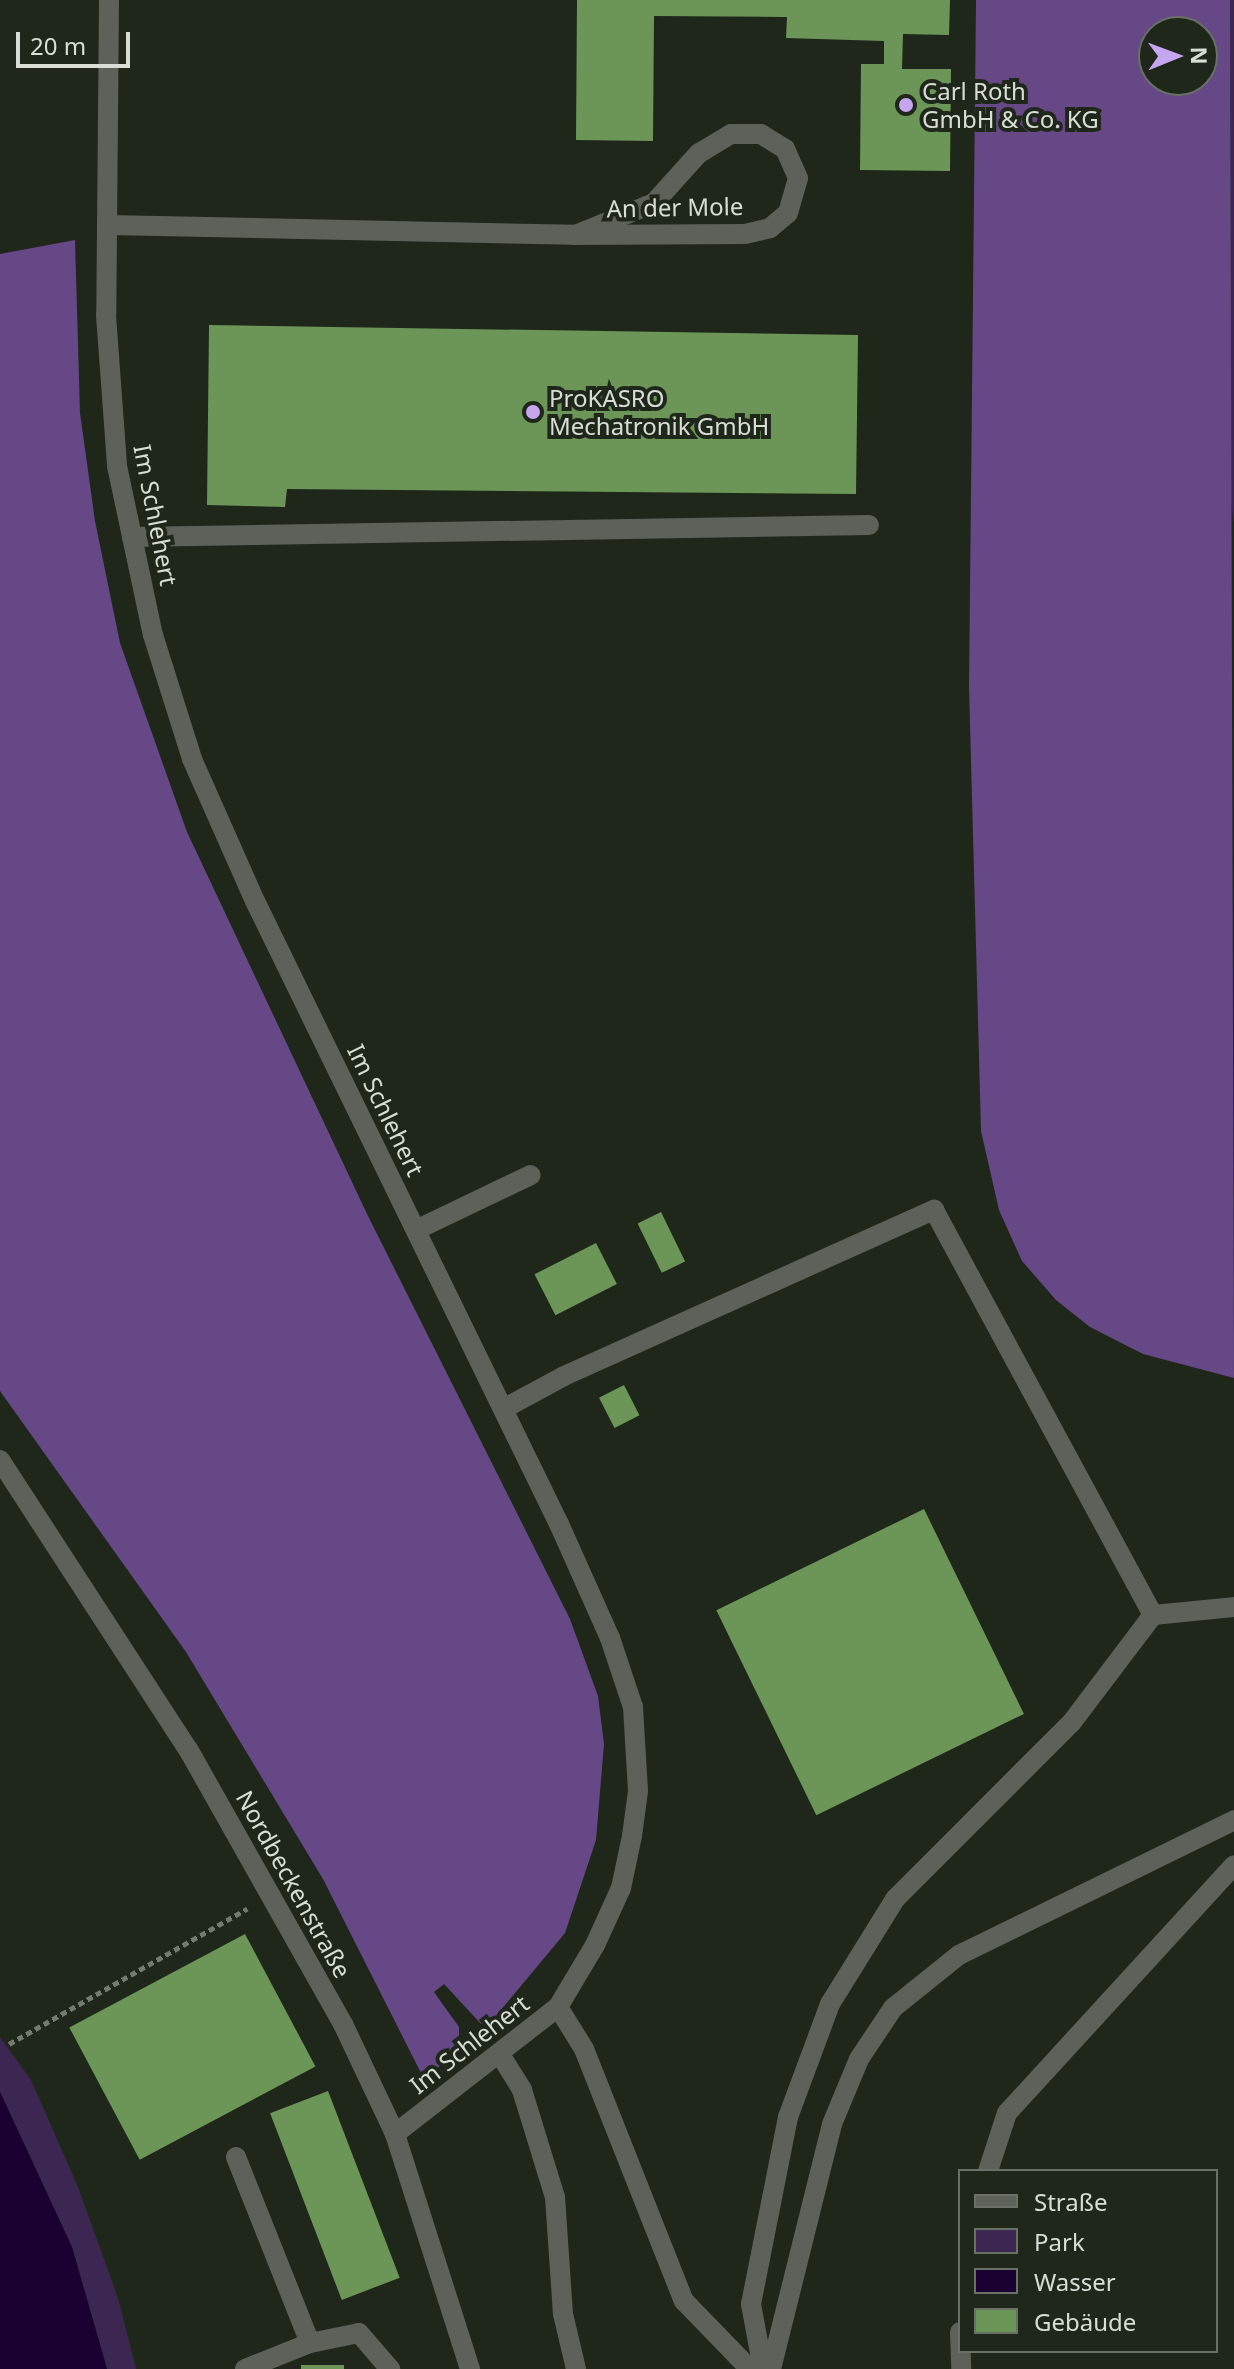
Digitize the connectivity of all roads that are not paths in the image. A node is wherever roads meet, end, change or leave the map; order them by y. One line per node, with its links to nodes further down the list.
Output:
1 (109, 0): 2 (street, Im Schlehert)
2 (108, 225): 3 (street, An der Mole); 5 (street, Im Schlehert)
3 (575, 235): 3 (street, An der Mole)
4 (869, 525): 5 (street)
5 (132, 537): 7 (street, Im Schlehert)
6 (531, 1175): 7 (street)
7 (416, 1230): 8 (street, Im Schlehert)
8 (503, 1409): 11 (street); 14 (street, Im Schlehert)
9 (0, 1460): 16 (street, Nordbeckenstraße)
10 (1234, 1607): 11 (street)
11 (1153, 1615): 25 (street)
12 (1234, 1820): 26 (street)
13 (1234, 1865): 18 (street)
14 (558, 2007): 15 (street, Im Schlehert); 24 (street)
15 (501, 2056): 16 (street, Im Schlehert); 23 (street)
16 (395, 2134): 22 (street, Nordbeckenstraße)
17 (236, 2157): 19 (street)
18 (989, 2169)
19 (310, 2343): 20 (street); 21 (street)
20 (245, 2369)
21 (390, 2369)
22 (470, 2369)
23 (576, 2369)
24 (750, 2369)
25 (763, 2369)
26 (771, 2369)

